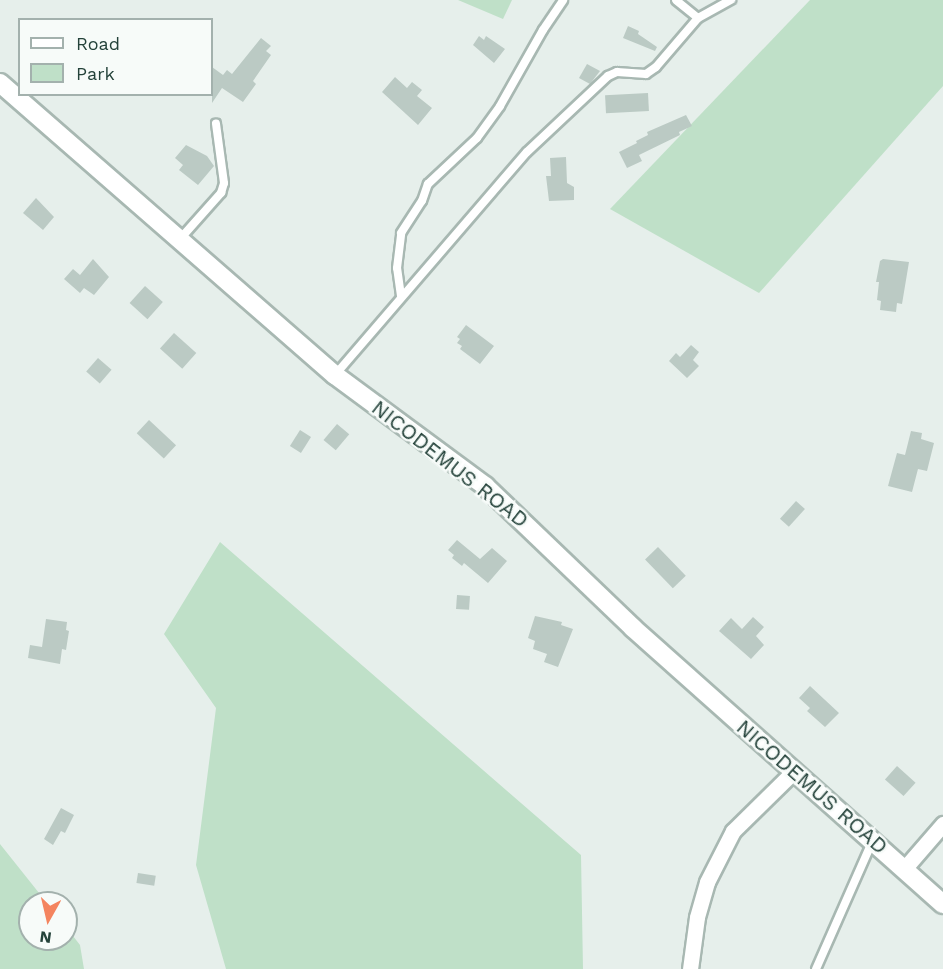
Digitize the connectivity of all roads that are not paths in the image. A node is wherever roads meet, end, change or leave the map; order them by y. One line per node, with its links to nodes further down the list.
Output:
1 (563, 0): 8 (lane)
2 (676, 0): 4 (lane)
3 (731, 0): 4 (lane)
4 (698, 18): 8 (lane)
5 (0, 83): 7 (street, NICODEMUS ROAD)
6 (216, 124): 7 (lane)
7 (180, 239): 9 (street, NICODEMUS ROAD)
8 (401, 296): 9 (lane)
9 (335, 375): 10 (street, NICODEMUS ROAD)
10 (793, 772): 12 (street, NICODEMUS ROAD); 15 (street)
11 (943, 824): 13 (street)
12 (873, 841): 13 (street, NICODEMUS ROAD); 16 (lane)
13 (904, 869): 14 (street, NICODEMUS ROAD)
14 (943, 904)
15 (690, 969)
16 (816, 969)

